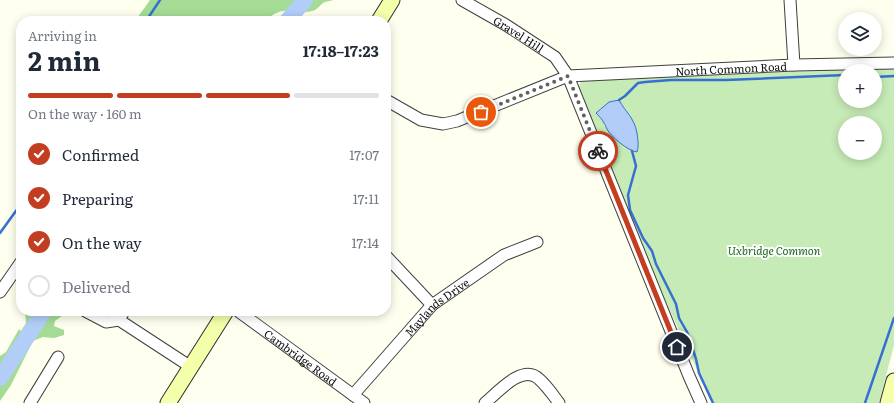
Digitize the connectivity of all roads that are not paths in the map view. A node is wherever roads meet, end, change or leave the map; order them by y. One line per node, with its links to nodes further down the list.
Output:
1 (392, 0): 4 (main road)
2 (462, 0): 7 (street, Gravel Hill)
3 (790, 0): 6 (street)
4 (382, 16)
5 (894, 63): 6 (street, North Common Road)
6 (794, 64): 7 (street, North Common Road)
7 (568, 76): 8 (street, North Common Road); 27 (street, Gravel Hill)
8 (391, 103)
9 (537, 242): 13 (street, Maylands Drive)
10 (391, 261): 13 (street)
11 (16, 269): 12 (street)
12 (0, 292)
13 (432, 305): 21 (street, Maylands Drive)
14 (95, 316): 15 (street)
15 (121, 316): 19 (street)
16 (223, 316): 19 (main road)
17 (245, 316): 21 (street, Cambridge Road)
18 (58, 356): 22 (street)
19 (191, 367): 23 (main road)
20 (894, 381): 28 (main road)
21 (353, 395): 24 (street, Cambridge Road)
22 (30, 403)
23 (168, 403)
24 (364, 403)
25 (485, 403): 26 (street)
26 (559, 403)
27 (701, 403)
28 (888, 403)

